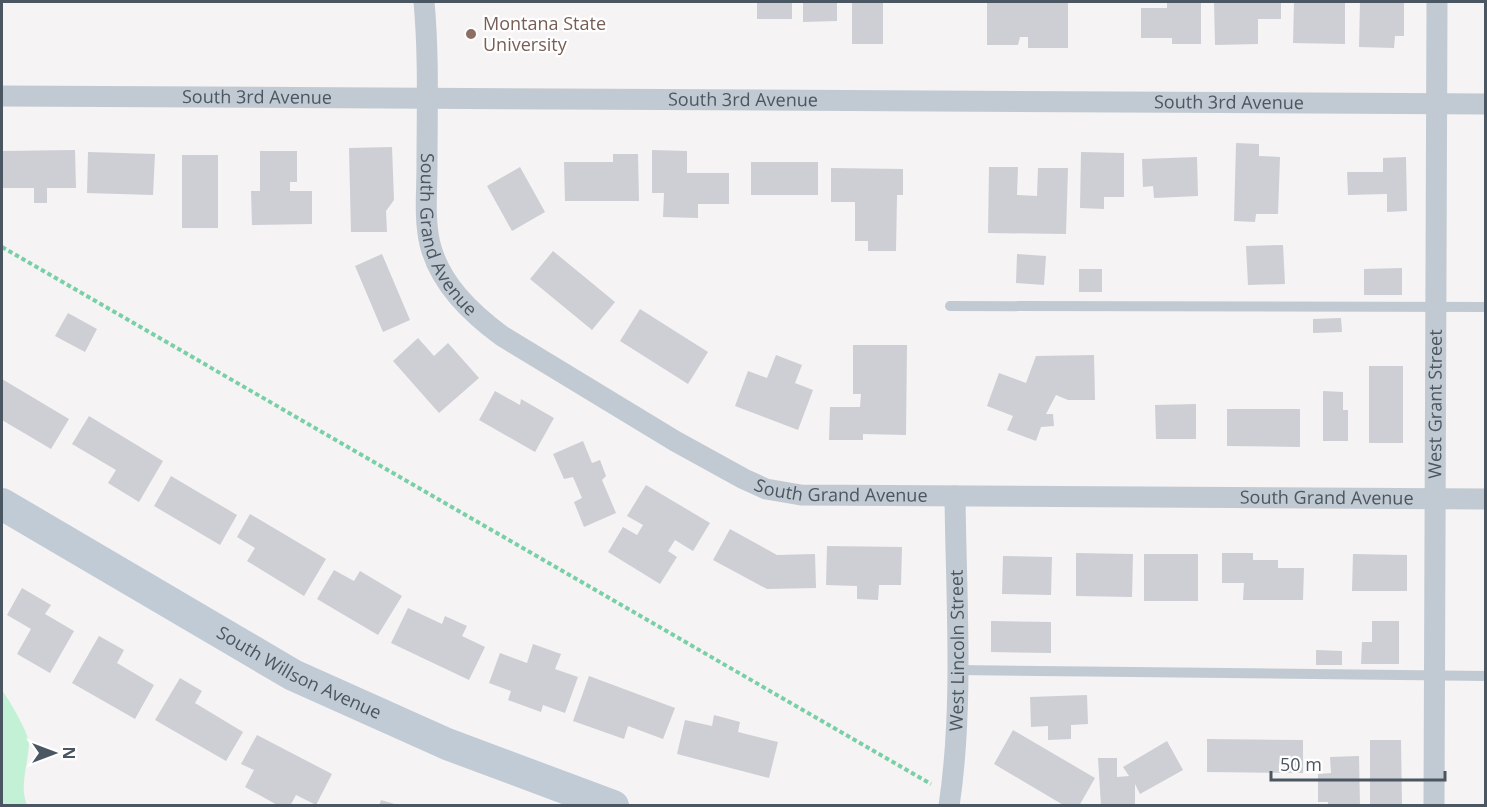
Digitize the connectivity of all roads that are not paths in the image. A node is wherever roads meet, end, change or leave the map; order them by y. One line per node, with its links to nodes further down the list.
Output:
1 (424, 2): 4 (street, South Grand Avenue)
2 (1437, 2): 5 (street, West Grant Street)
3 (2, 96): 4 (street, South 3rd Avenue)
4 (427, 100): 5 (street, South 3rd Avenue); 10 (street, South Grand Avenue)
5 (1437, 103): 6 (street, South 3rd Avenue); 8 (street, West Grant Street)
6 (1485, 104)
7 (950, 306): 8 (lane)
8 (1436, 307): 9 (lane); 11 (street, West Grant Street)
9 (1485, 307)
10 (955, 496): 11 (street, South Grand Avenue); 14 (street, West Lincoln Street)
11 (1435, 500): 12 (street, South Grand Avenue); 15 (street, West Grant Street)
12 (1485, 500)
13 (2, 504): 18 (main road, South Willson Avenue)
14 (957, 670): 15 (lane); 17 (street, West Lincoln Street)
15 (1434, 676): 16 (lane); 19 (street, West Grant Street)
16 (1485, 676)
17 (943, 798)
18 (613, 806)
19 (1434, 806)

